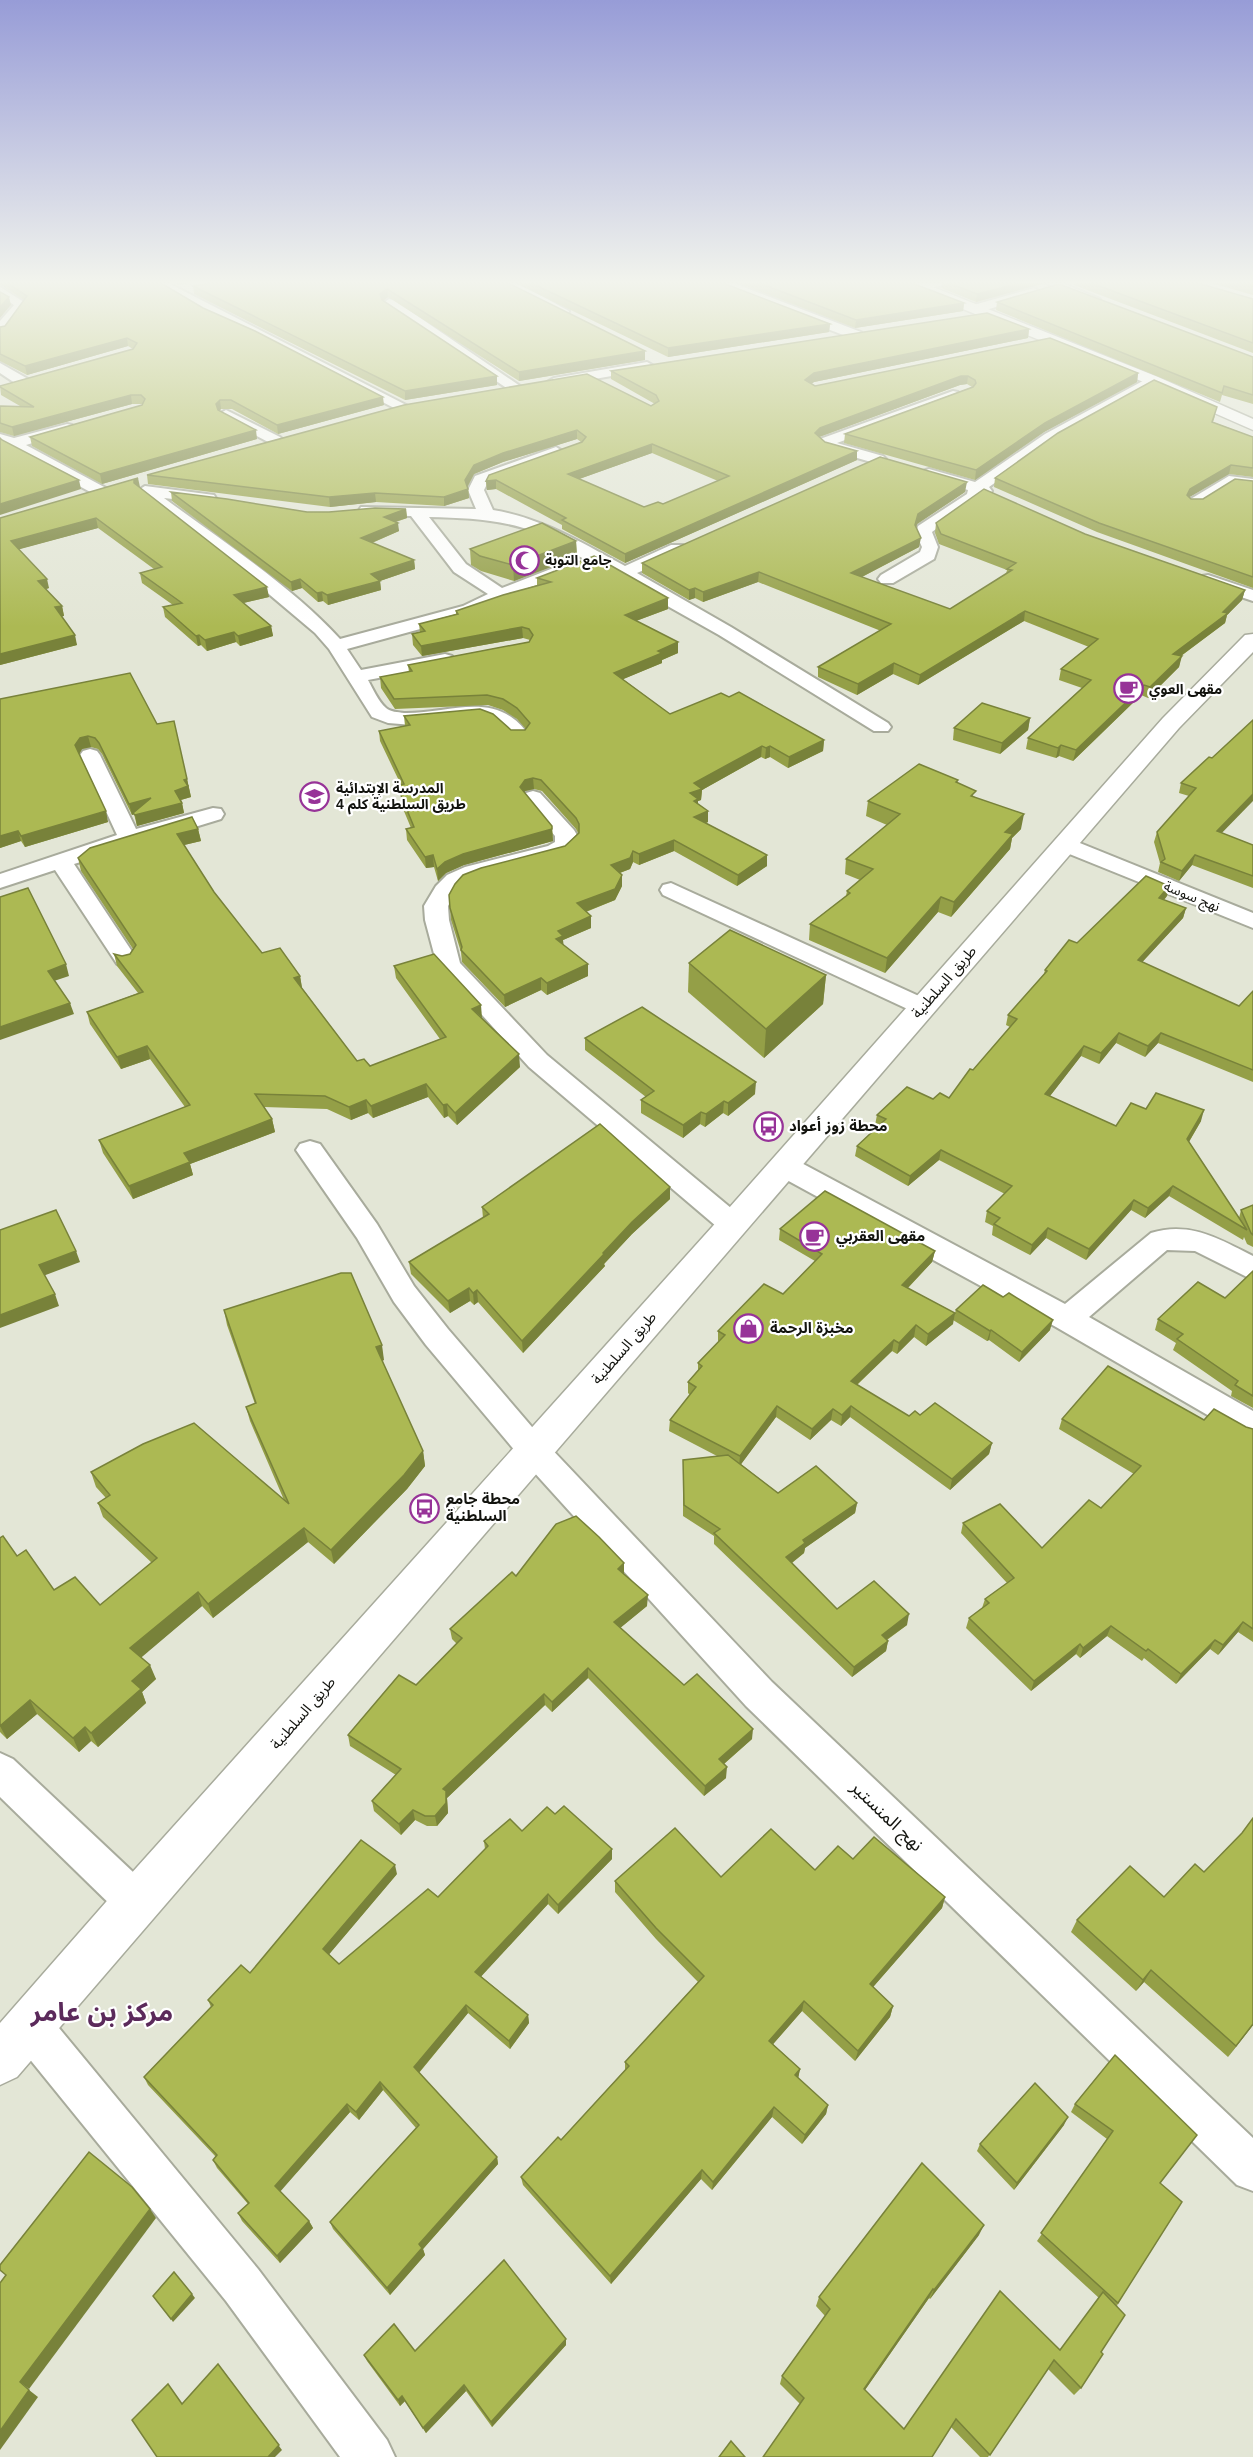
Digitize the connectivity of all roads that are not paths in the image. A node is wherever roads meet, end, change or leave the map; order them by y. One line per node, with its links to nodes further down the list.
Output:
1 (391, 398): 5 (street)
2 (945, 398): 12 (street)
3 (1120, 398): 15 (street)
4 (1192, 398): 8 (main road)
5 (381, 413)
6 (226, 414): 11 (street)
7 (80, 425): 9 (street)
8 (1253, 425)
9 (5, 440): 17 (street)
10 (576, 446): 22 (street)
11 (253, 447)
12 (856, 468)
13 (911, 468): 15 (street)
14 (1253, 484): 19 (street)
15 (977, 488): 16 (street); 27 (street)
16 (998, 497)
17 (78, 498)
18 (229, 500): 31 (street)
19 (1195, 503)
20 (350, 512): 21 (street)
21 (417, 513): 22 (street); 28 (street)
22 (487, 514): 24 (street)
23 (687, 544): 25 (street)
24 (594, 558): 25 (street); 28 (street)
25 (624, 573): 34 (street)
26 (1188, 573): 29 (street)
27 (887, 579)
28 (502, 596): 31 (street)
29 (1253, 596)
30 (1253, 640): 40 (main road, طريق السلطنية)
31 (336, 646): 33 (street)
32 (466, 656): 33 (street)
33 (356, 677): 35 (street)
34 (881, 727)
35 (519, 735)
36 (90, 755): 39 (street)
37 (533, 797): 49 (street)
38 (213, 814): 39 (street)
39 (129, 838): 41 (street)
40 (1065, 844): 44 (street, نهج سوسة); 46 (main road, طريق السلطنية)
41 (60, 860): 42 (street); 45 (street)
42 (2, 876)
43 (671, 890): 46 (street)
44 (1253, 921)
45 (125, 958)
46 (923, 1007): 48 (main road, طريق السلطنية)
47 (310, 1150): 53 (street, نهج المنستير)
48 (784, 1166): 49 (main road, طريق السلطنية); 51 (street)
49 (733, 1225): 53 (main road, طريق السلطنية)
50 (1253, 1269): 51 (street)
51 (1067, 1319): 52 (street)
52 (1253, 1426)
53 (534, 1450): 55 (main road, طريق السلطنية); 58 (street, نهج المنستير)
54 (0, 1771): 55 (street)
55 (136, 1902): 56 (main road, طريق السلطنية)
56 (30, 2026): 57 (main road, طريق السلطنية); 59 (street)
57 (0, 2060)
58 (1253, 2169)
59 (370, 2457)

